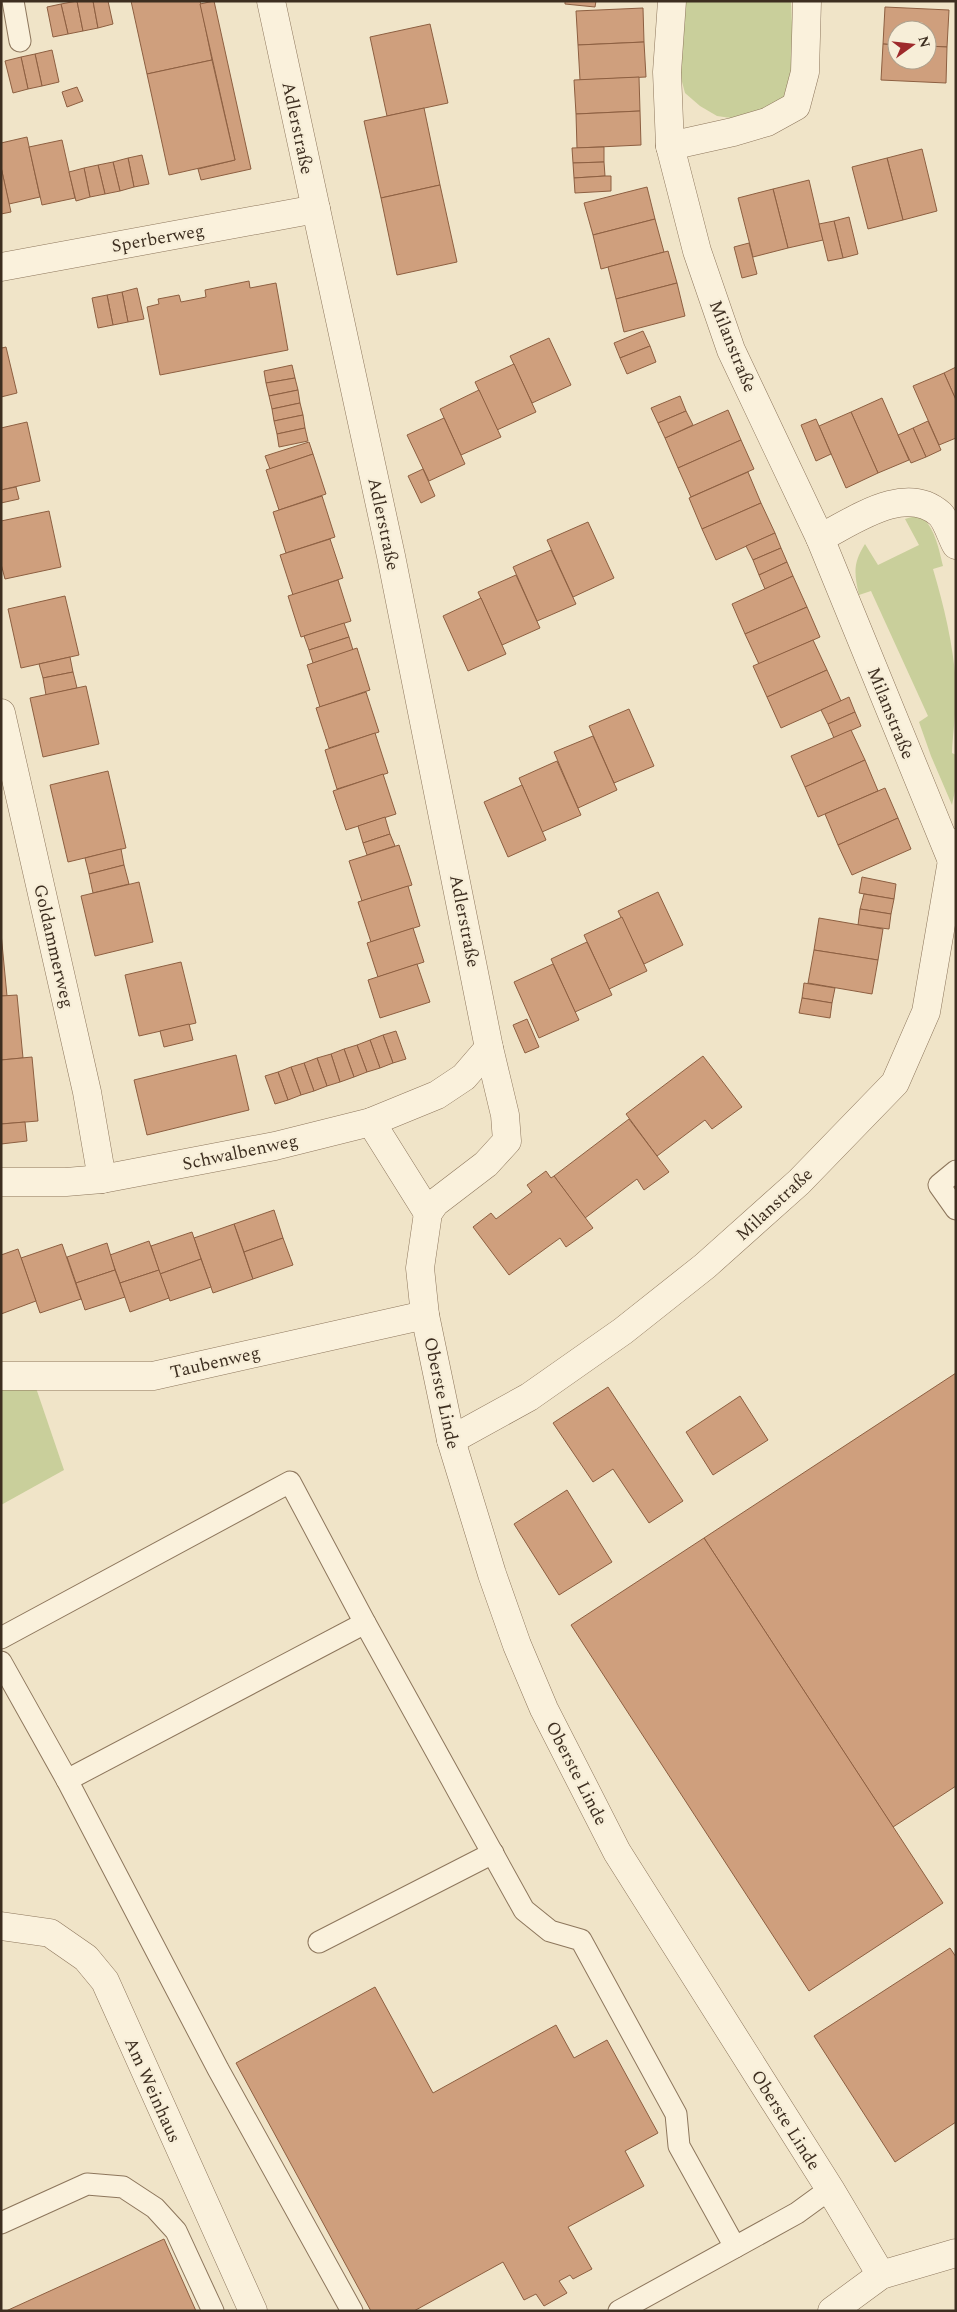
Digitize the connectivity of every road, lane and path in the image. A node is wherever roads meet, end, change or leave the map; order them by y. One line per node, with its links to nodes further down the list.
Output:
1 (13, 1): 5 (lane)
2 (271, 1): 7 (street, Adlerstraße)
3 (672, 1): 6 (street, Milanstraße)
4 (807, 1): 6 (street)
5 (20, 42)
6 (670, 146): 9 (street, Milanstraße)
7 (316, 210): 8 (street, Sperberweg); 13 (street, Adlerstraße)
8 (1, 267)
9 (820, 538): 10 (street); 12 (street, Milanstraße)
10 (956, 545)
11 (1, 713): 16 (street, Goldammerweg)
12 (954, 850): 22 (street, Milanstraße)
13 (490, 1048): 14 (street); 19 (street, Adlerstraße)
14 (371, 1122): 16 (street, Schwalbenweg); 19 (street)
15 (956, 1171): 18 (lane)
16 (102, 1179): 17 (street, Schwalbenweg)
17 (1, 1182)
18 (956, 1209)
19 (428, 1213): 20 (street, Oberste Linde)
20 (425, 1314): 21 (street, Taubenweg); 22 (street, Oberste Linde)
21 (1, 1376)
22 (451, 1440): 30 (street, Oberste Linde)
23 (364, 1623): 24 (lane); 26 (lane); 27 (lane)
24 (1, 1638)
25 (1, 1662): 26 (lane)
26 (67, 1780): 37 (lane)
27 (493, 1853): 29 (lane); 32 (lane)
28 (1, 1926): 36 (street, Am Weinhaus)
29 (319, 1942)
30 (830, 2189): 32 (lane); 34 (street, Oberste Linde)
31 (1, 2223): 35 (lane)
32 (735, 2247): 38 (lane)
33 (955, 2256): 34 (street)
34 (881, 2275): 39 (street)
35 (213, 2311)
36 (253, 2311)
37 (352, 2311)
38 (619, 2311)
39 (832, 2311)

